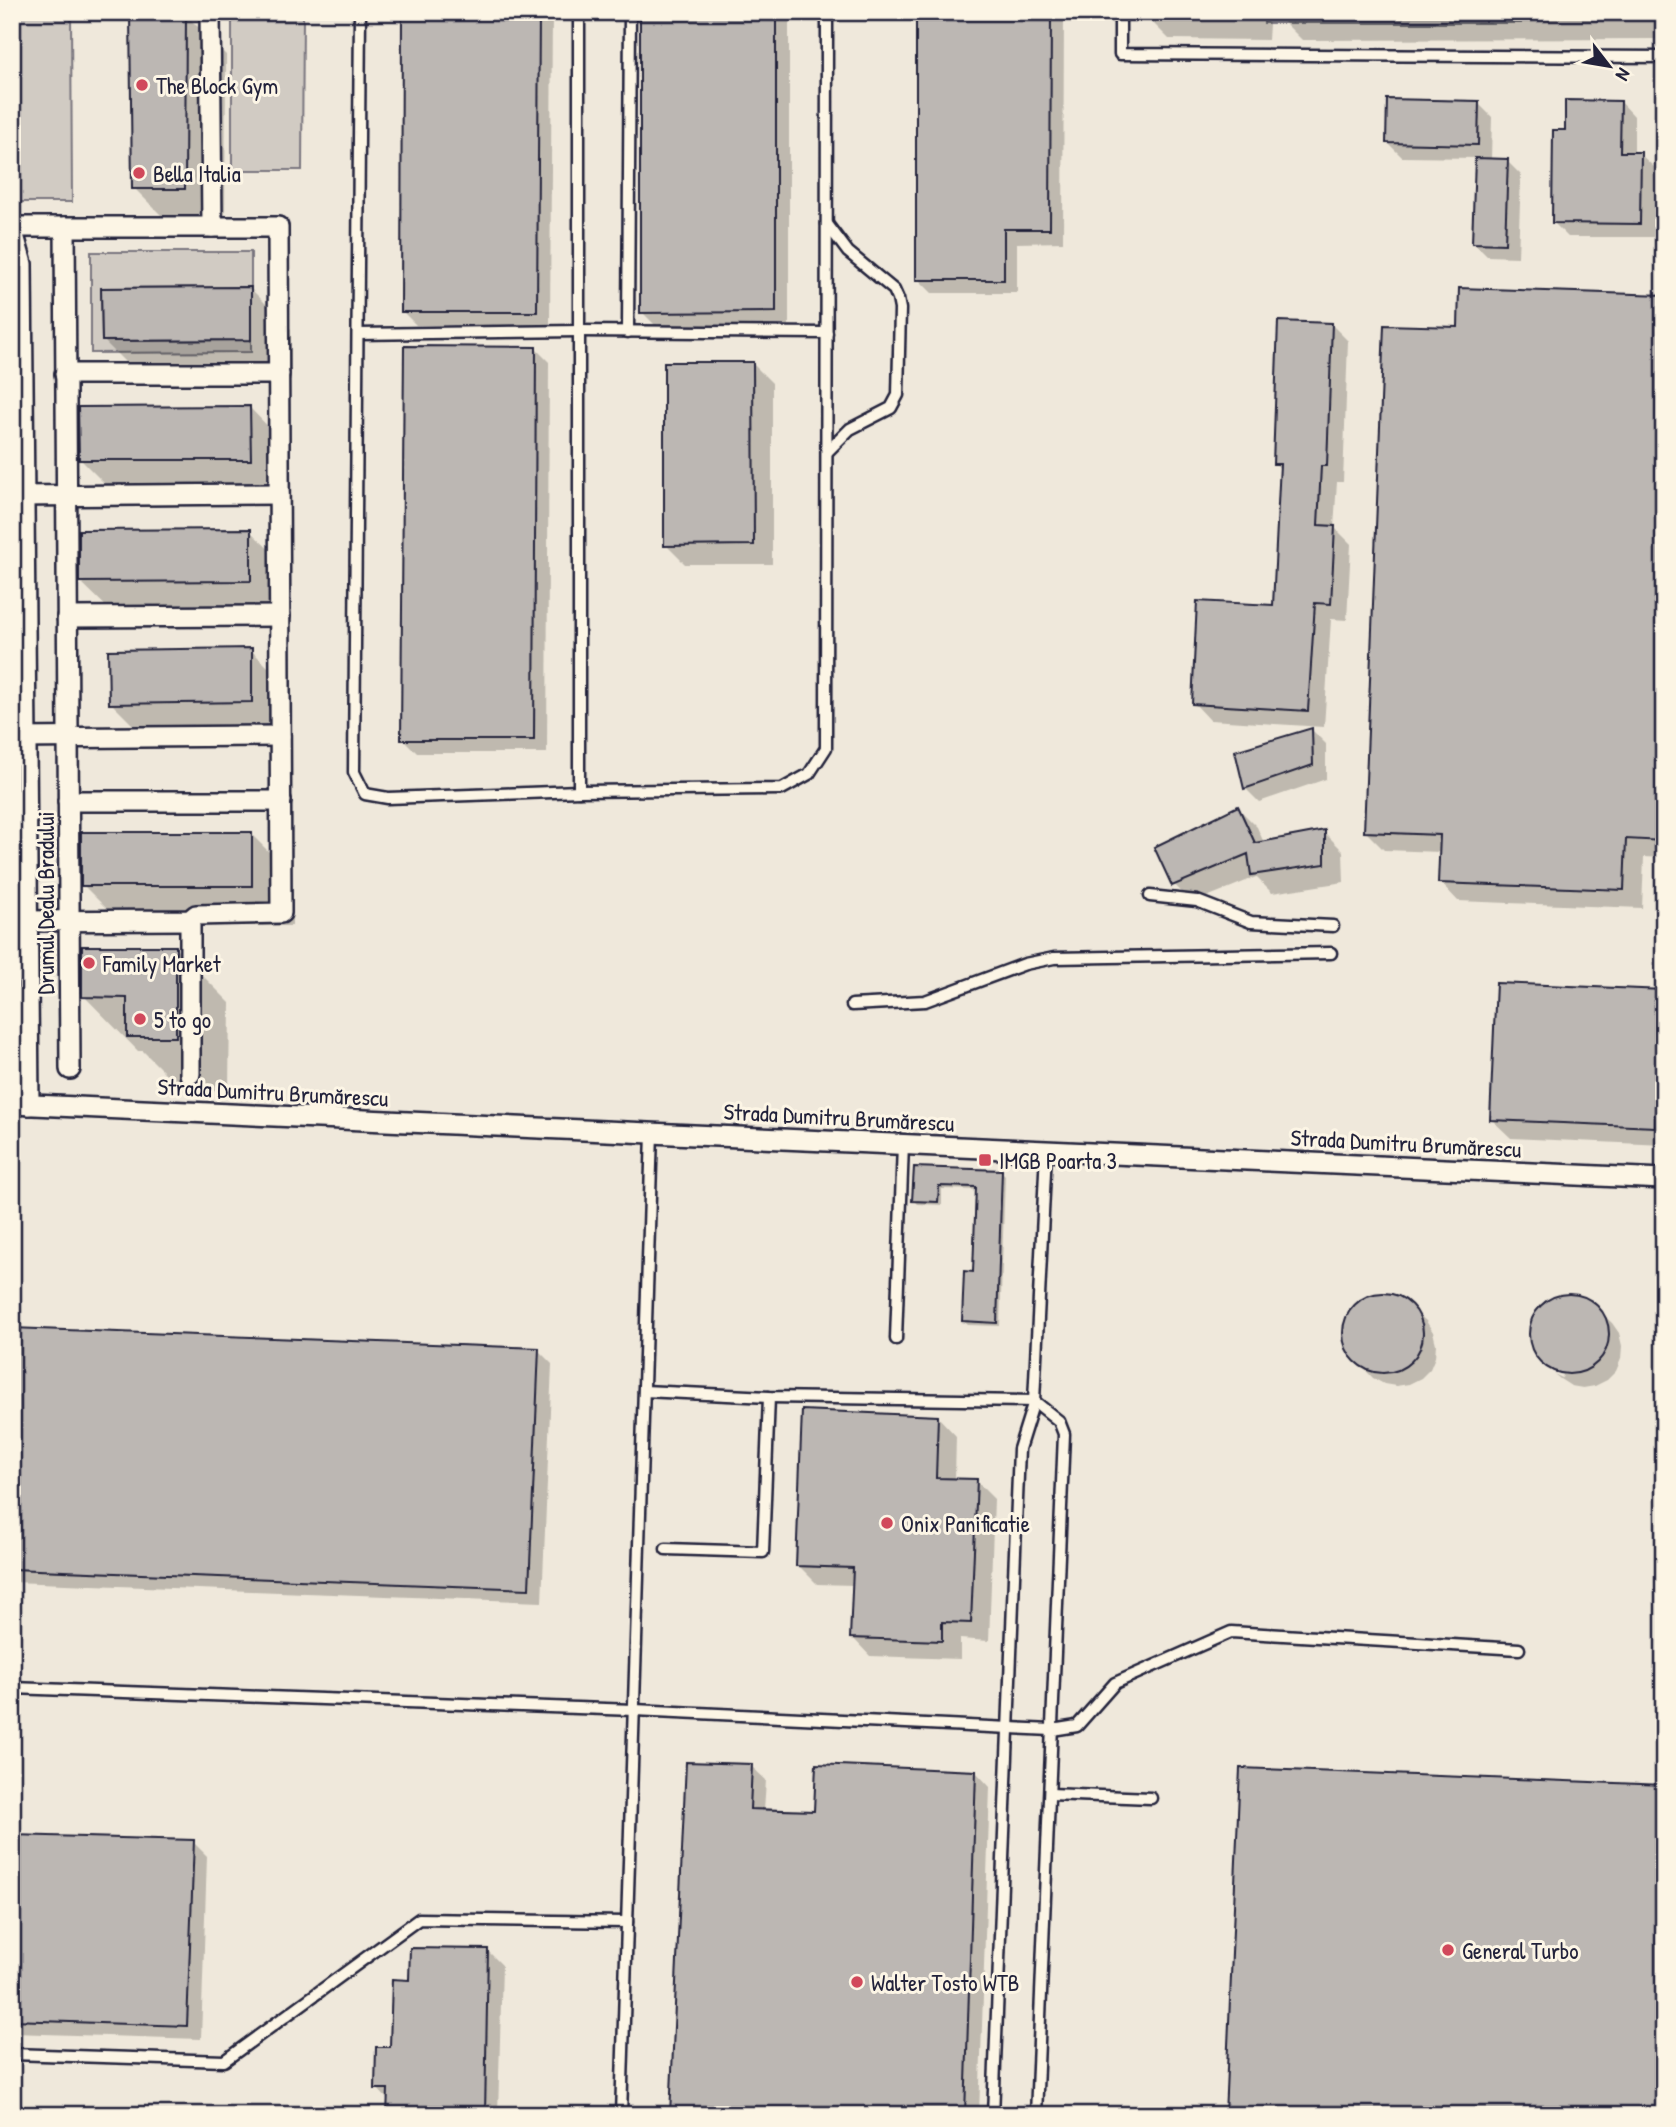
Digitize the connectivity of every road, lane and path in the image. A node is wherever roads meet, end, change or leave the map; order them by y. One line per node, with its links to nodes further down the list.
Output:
1 (210, 12): 11 (street)
2 (360, 12): 15 (lane)
3 (579, 12): 12 (lane)
4 (630, 12): 13 (lane)
5 (827, 12): 8 (lane)
6 (1120, 12): 7 (lane)
7 (1664, 57)
8 (827, 224): 14 (lane); 18 (lane)
9 (12, 227): 10 (street, Drumul Dealu Bradului); 21 (street, Drumul Dealu Bradului)
10 (65, 227): 11 (street, Drumul Dealu Bradului); 16 (street, Drumul Dealu Bradului)
11 (212, 227): 17 (street, Drumul Dealu Bradului)
12 (579, 331): 13 (lane); 15 (lane); 27 (lane)
13 (628, 332): 14 (lane)
14 (827, 333): 18 (lane)
15 (358, 334): 27 (lane)
16 (65, 374): 17 (street); 20 (street, Drumul Dealu Bradului)
17 (279, 374): 19 (street)
18 (827, 453): 27 (lane)
19 (279, 494): 20 (street); 22 (street)
20 (67, 495): 21 (street); 23 (street, Drumul Dealu Bradului)
21 (18, 496): 26 (street, Drumul Dealu Bradului)
22 (280, 616): 23 (street); 24 (street)
23 (67, 617): 25 (street, Drumul Dealu Bradului)
24 (280, 736): 25 (street); 29 (street)
25 (68, 737): 26 (street); 28 (street, Drumul Dealu Bradului)
26 (19, 738): 32 (street, Drumul Dealu Bradului)
27 (579, 791)
28 (68, 801): 29 (street); 33 (street, Drumul Dealu Bradului)
29 (281, 802): 31 (street)
30 (1150, 897): 34 (lane)
31 (190, 920): 33 (street); 38 (street)
32 (20, 921): 33 (street); 39 (street, Drumul Dealu Bradului)
33 (69, 921): 37 (street, Drumul Dealu Bradului)
34 (1333, 926)
35 (1331, 953): 36 (lane)
36 (852, 1004)
37 (70, 1069)
38 (190, 1074)
39 (21, 1105): 40 (street, Strada Dumitru Brumărescu)
40 (652, 1133): 41 (street, Strada Dumitru Brumărescu); 45 (lane)
41 (903, 1144): 42 (street, Strada Dumitru Brumărescu); 44 (lane)
42 (1046, 1151): 43 (street, Strada Dumitru Brumărescu); 47 (lane)
43 (1664, 1179)
44 (896, 1339)
45 (644, 1391): 46 (lane); 51 (lane)
46 (769, 1397): 47 (lane); 48 (lane)
47 (1034, 1401): 52 (lane); 53 (lane)
48 (666, 1549)
49 (1519, 1649): 53 (lane)
50 (12, 1688): 51 (lane)
51 (634, 1710): 52 (lane); 56 (lane)
52 (1008, 1727): 53 (lane); 59 (lane)
53 (1052, 1730): 54 (lane)
54 (1050, 1794): 55 (lane); 60 (lane)
55 (1151, 1798)
56 (627, 1922): 57 (lane); 58 (lane)
57 (12, 2054)
58 (621, 2115)
59 (993, 2115)
60 (1036, 2115)

